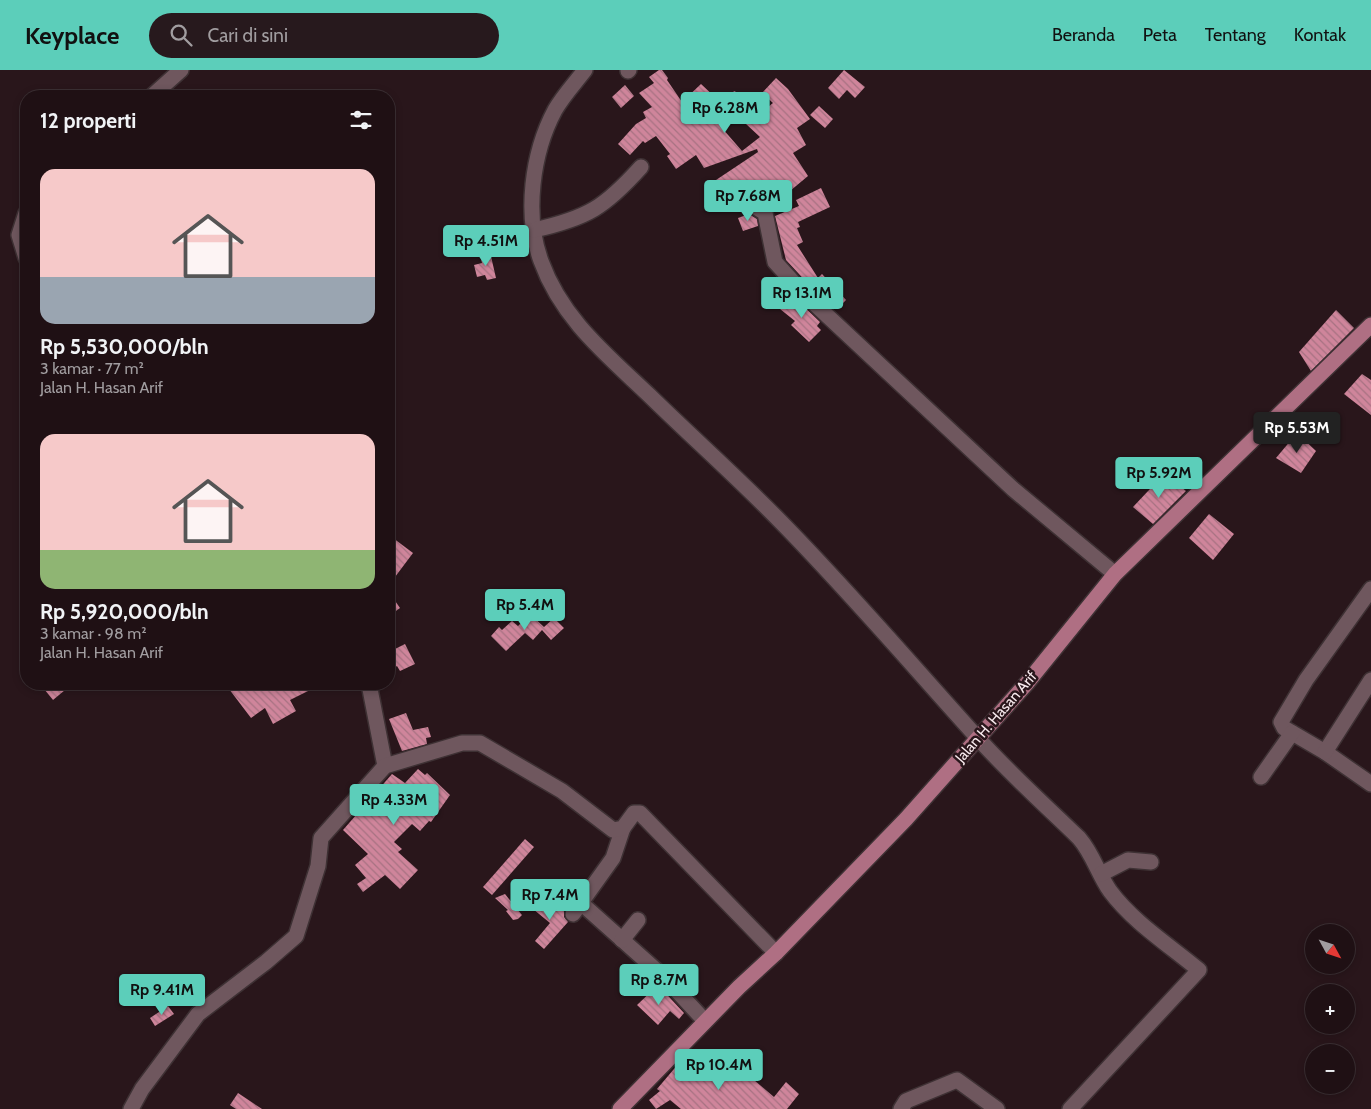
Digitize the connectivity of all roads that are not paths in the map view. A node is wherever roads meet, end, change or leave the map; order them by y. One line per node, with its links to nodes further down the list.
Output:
1 (181, 70): 3 (street)
2 (585, 70): 6 (street)
3 (159, 90)
4 (641, 167): 6 (street)
5 (749, 203): 8 (street)
6 (539, 229): 13 (street)
7 (1371, 324): 8 (main road, Jalan H. Hasan Arif)
8 (1116, 574): 13 (main road, Jalan H. Hasan Arif)
9 (1368, 597): 12 (street)
10 (1371, 680): 14 (street)
11 (370, 690): 15 (street)
12 (1292, 733): 14 (street); 16 (street)
13 (980, 735): 20 (street); 23 (main road, Jalan H. Hasan Arif)
14 (1324, 752): 17 (street)
15 (385, 766): 18 (street); 25 (street)
16 (1261, 777)
17 (1371, 784)
18 (623, 828): 22 (street); 23 (street)
19 (1151, 862): 20 (street)
20 (1102, 874): 29 (street)
21 (638, 920): 22 (street)
22 (622, 940): 24 (street)
23 (776, 954): 24 (main road, Jalan H. Hasan Arif)
24 (705, 1021): 26 (main road, Jalan H. Hasan Arif)
25 (131, 1109)
26 (620, 1109)
27 (900, 1109): 28 (street)
28 (997, 1109)
29 (1070, 1109)

